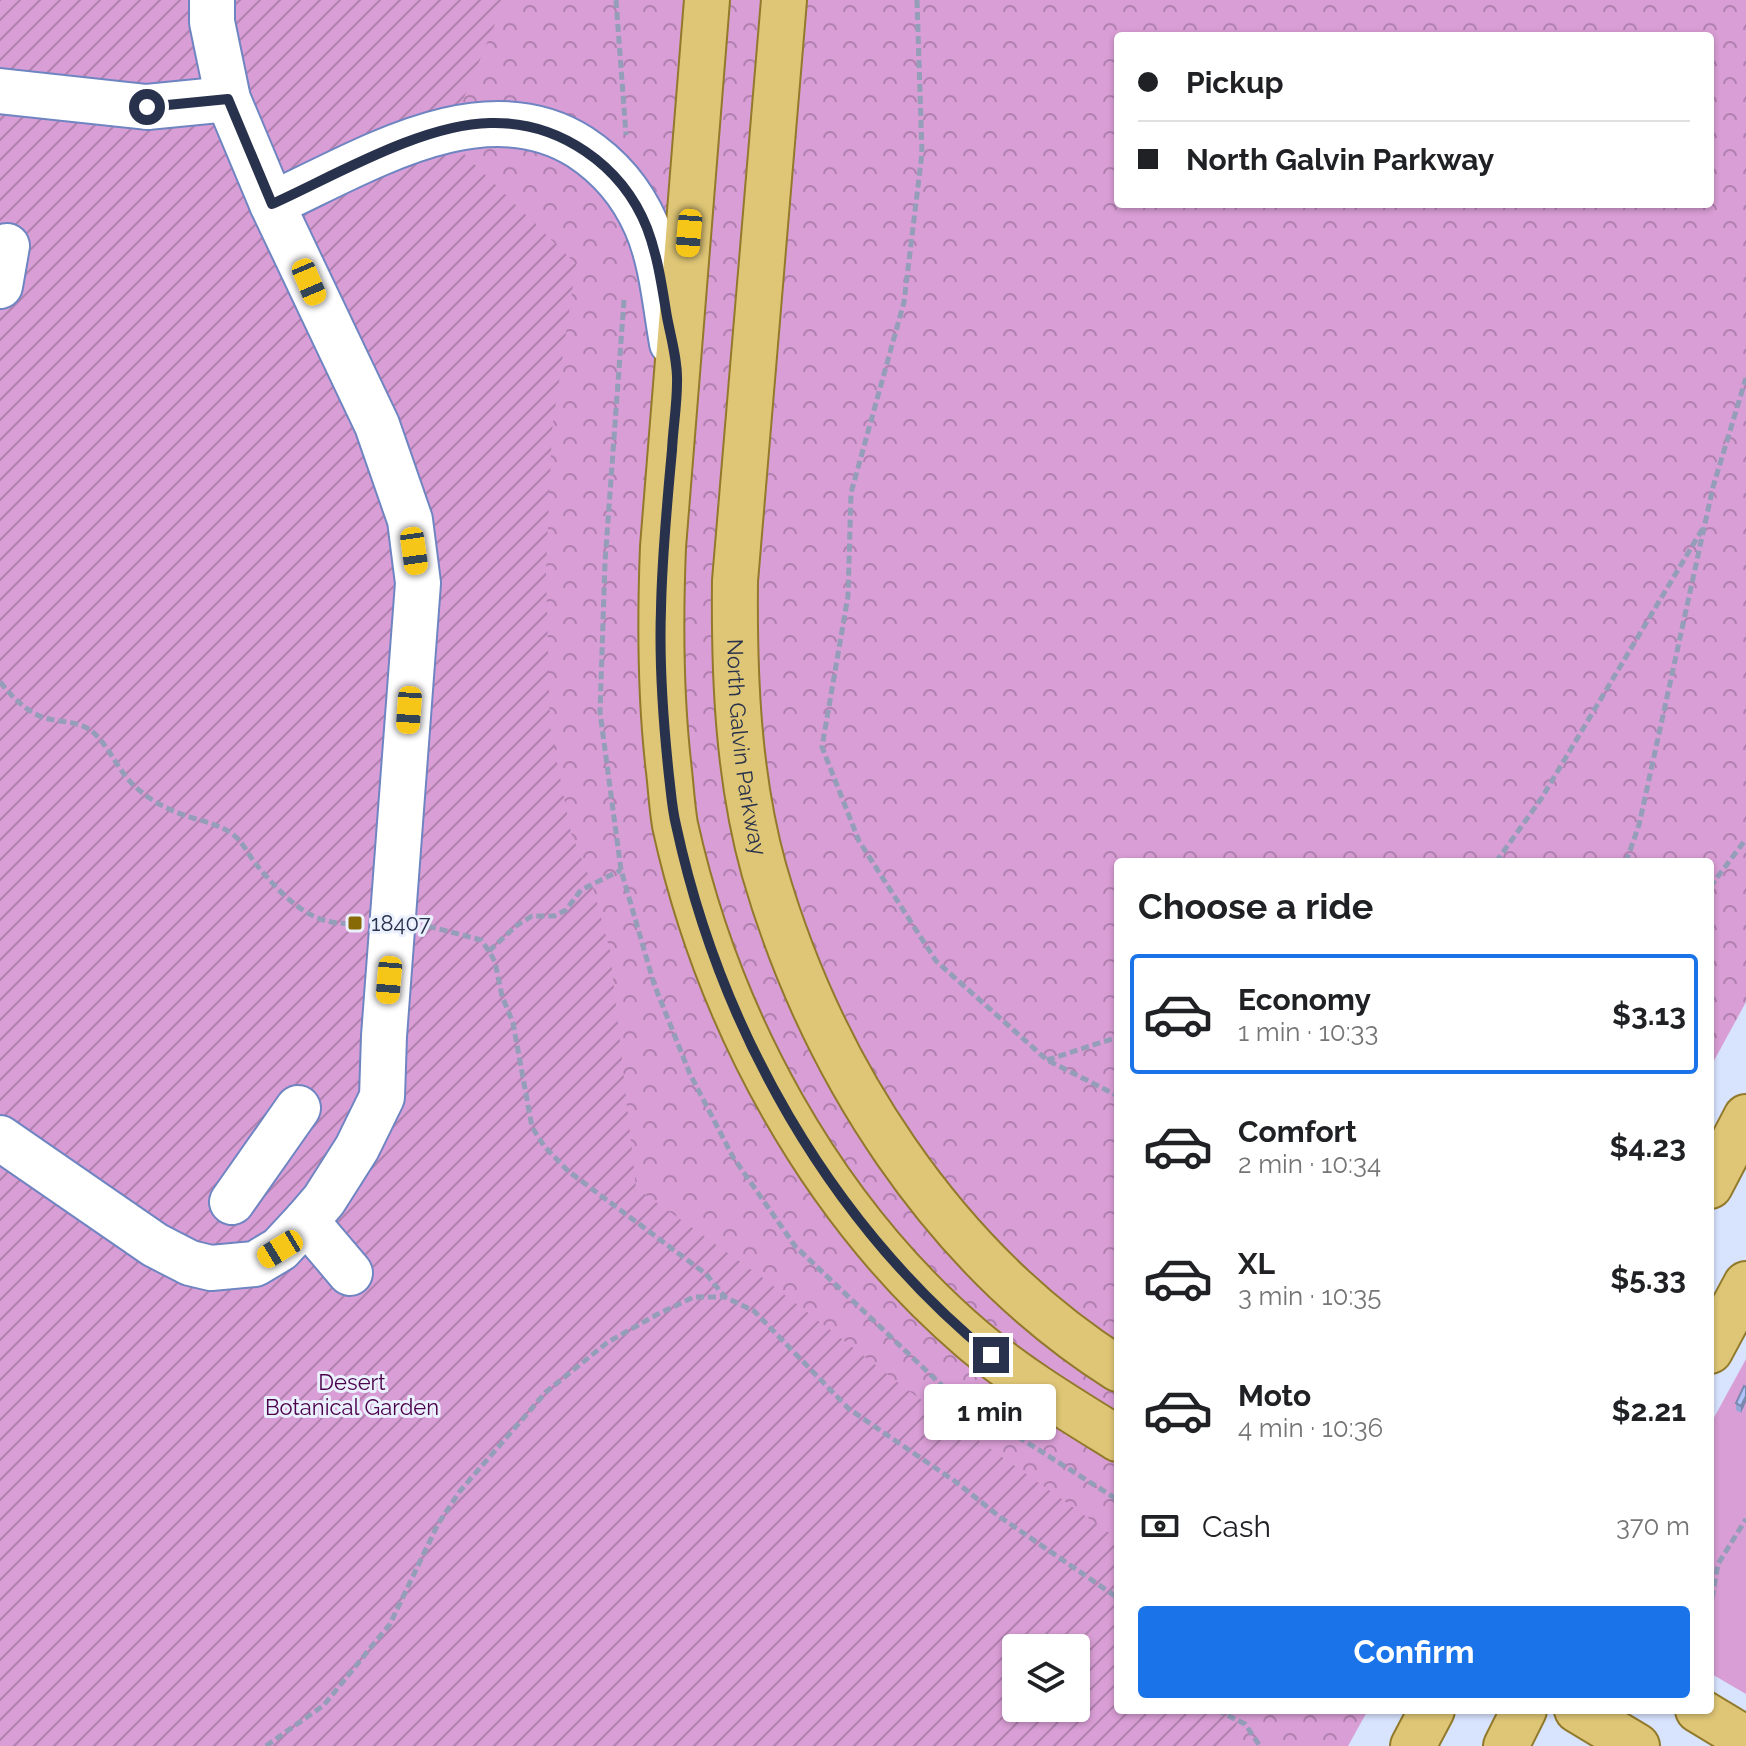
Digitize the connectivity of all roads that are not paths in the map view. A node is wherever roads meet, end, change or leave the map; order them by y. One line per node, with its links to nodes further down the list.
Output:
1 (212, 0): 5 (street)
2 (707, 0): 7 (main road)
3 (784, 0): 17 (main road, North Galvin Parkway)
4 (0, 91): 5 (street)
5 (228, 99): 6 (street)
6 (272, 204): 7 (street); 13 (street)
7 (678, 380): 18 (main road)
8 (298, 1108): 12 (street)
9 (1746, 1117): 11 (main road)
10 (0, 1138): 13 (street)
11 (1714, 1178)
12 (232, 1202)
13 (306, 1221): 14 (street)
14 (350, 1273)
15 (1746, 1284): 16 (main road)
16 (1714, 1344)
17 (1114, 1366)
18 (1114, 1436)
19 (1430, 1714): 24 (main road)
20 (1522, 1714): 25 (main road)
21 (1584, 1714): 26 (main road)
22 (1705, 1714): 23 (main road)
23 (1746, 1739)
24 (1413, 1746)
25 (1506, 1746)
26 (1637, 1746)

